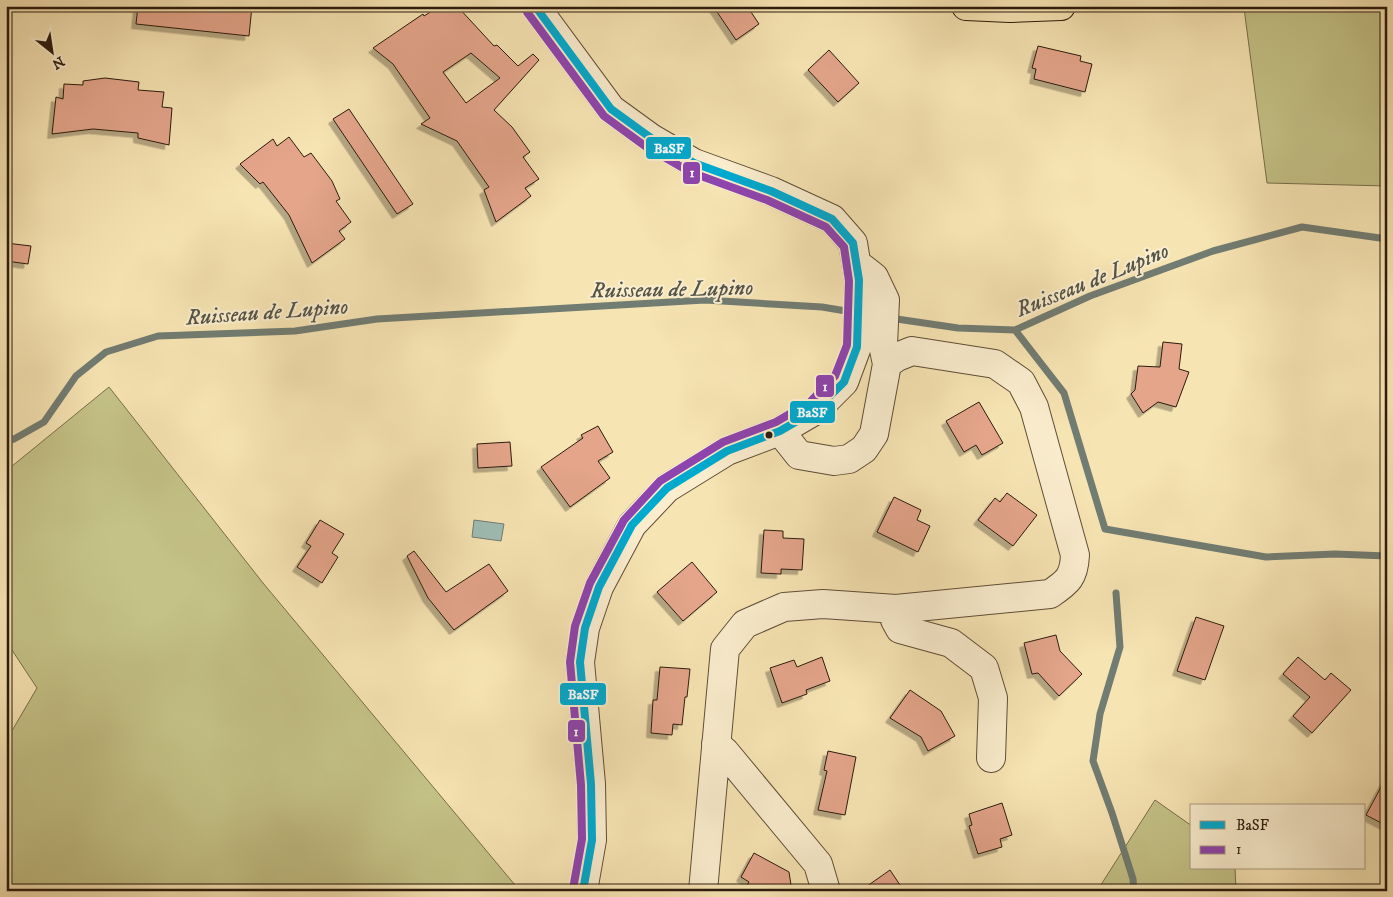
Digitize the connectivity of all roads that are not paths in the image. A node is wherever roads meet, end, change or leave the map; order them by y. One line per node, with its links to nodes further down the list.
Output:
1 (535, 6): 5 (street)
2 (966, 6): 4 (main road)
3 (1061, 6): 4 (main road)
4 (1009, 7)
5 (857, 272): 6 (street); 7 (street)
6 (887, 364): 7 (street); 8 (street)
7 (780, 431): 11 (street)
8 (896, 609): 9 (street); 10 (street)
9 (716, 744): 12 (street); 13 (street)
10 (991, 758)
11 (583, 891)
12 (703, 891)
13 (826, 891)

